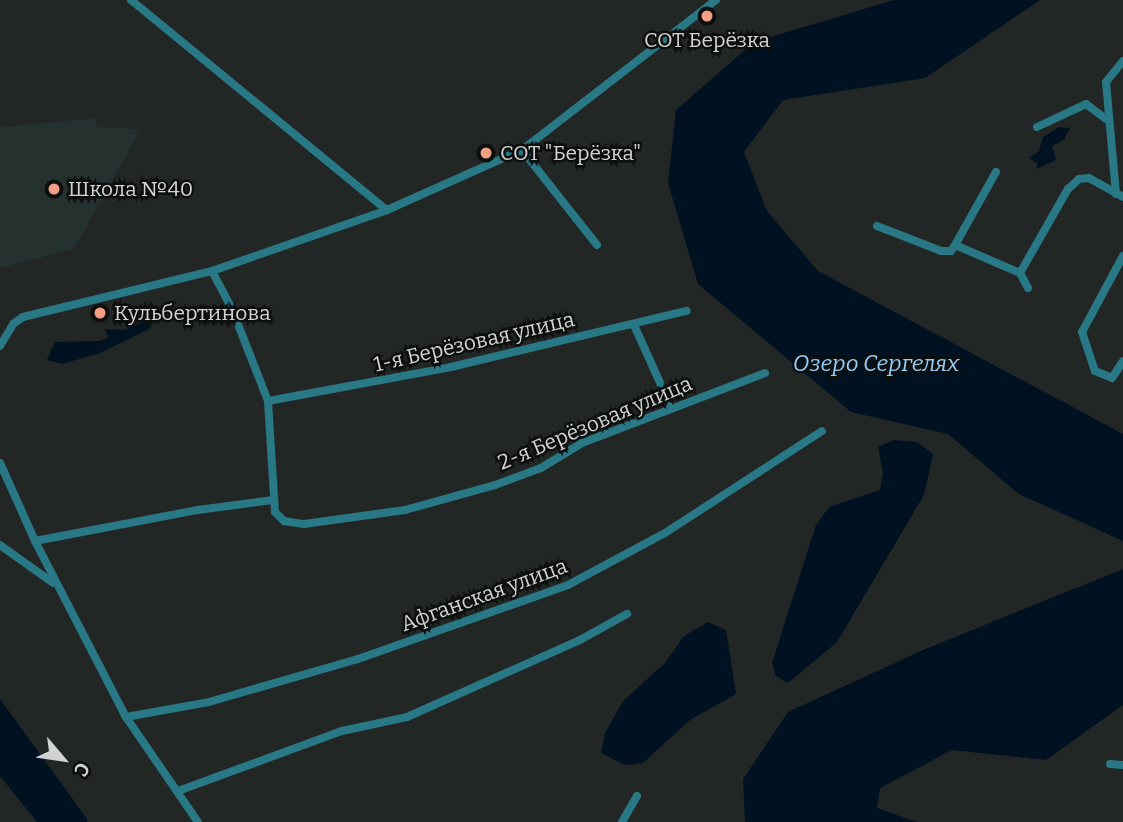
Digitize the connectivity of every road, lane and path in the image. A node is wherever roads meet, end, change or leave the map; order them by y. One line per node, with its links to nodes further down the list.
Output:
1 (131, 0): 9 (street)
2 (716, 0): 6 (street)
3 (1123, 61): 4 (street)
4 (1107, 120): 5 (street); 8 (street)
5 (1037, 127)
6 (522, 150): 9 (street); 11 (street)
7 (996, 172): 12 (street)
8 (1119, 195): 15 (street)
9 (387, 211): 14 (street)
10 (877, 226): 12 (street)
11 (597, 245)
12 (954, 245): 15 (street)
13 (1123, 256): 20 (street)
14 (212, 271): 19 (street); 22 (street)
15 (1020, 273): 16 (street)
16 (1028, 288)
17 (686, 311): 18 (street, 1-я Берёзовая улица)
18 (634, 325): 22 (street, 1-я Берёзовая улица); 23 (street)
19 (0, 346)
20 (1123, 361)
21 (765, 373): 23 (street, 2-я Берёзовая улица)
22 (268, 401): 26 (street)
23 (671, 407): 26 (street, 2-я Берёзовая улица)
24 (822, 430): 31 (street, Афганская улица)
25 (0, 463): 27 (street)
26 (273, 500): 27 (street)
27 (35, 541): 29 (street)
28 (0, 545): 29 (street)
29 (55, 584): 31 (street)
30 (627, 614): 34 (street)
31 (126, 718): 34 (street)
32 (1110, 764): 33 (street)
33 (1123, 765)
34 (178, 791): 36 (street)
35 (637, 796): 37 (street)
36 (198, 822)
37 (622, 822)

